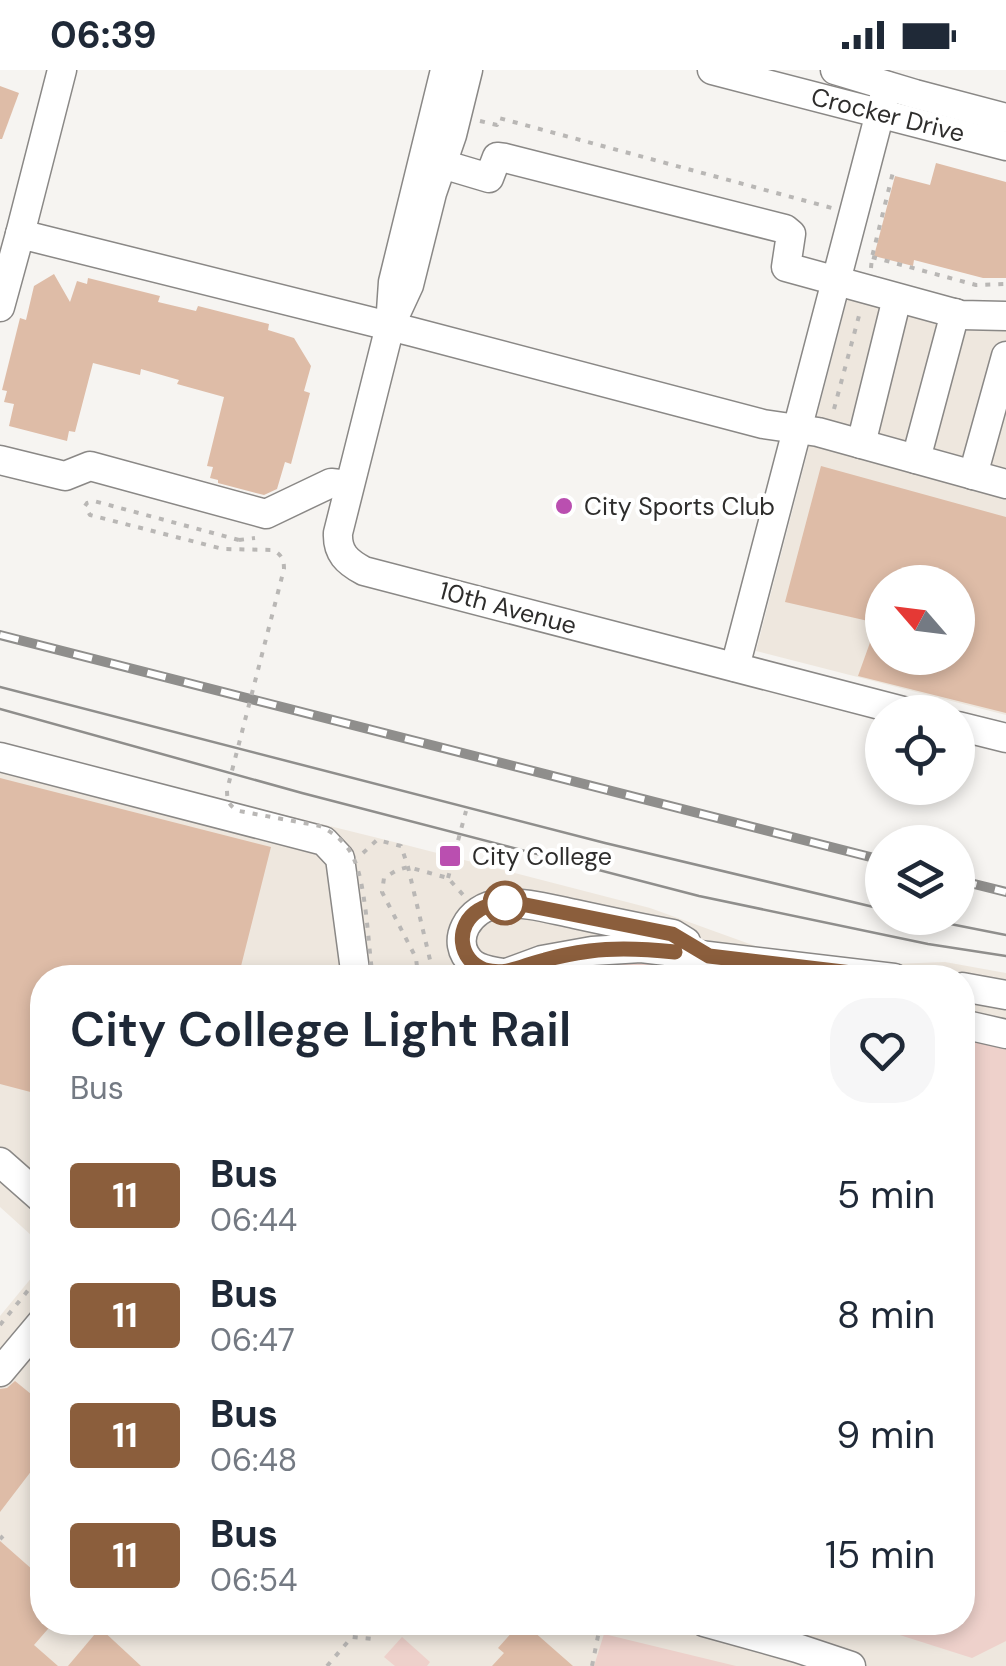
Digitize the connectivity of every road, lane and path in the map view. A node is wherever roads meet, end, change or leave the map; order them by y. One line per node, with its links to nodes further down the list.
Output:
1 (445, 70): 24 (street, 10th Avenue)
2 (468, 70): 12 (street, 10th Avenue)
3 (712, 70): 7 (street, Crocker Drive)
4 (836, 70): 6 (street, Crocker Drive)
5 (57, 71): 14 (street)
6 (887, 86): 7 (street); 8 (street, Crocker Drive)
7 (880, 114): 10 (street, Crocker Drive); 11 (street)
8 (1006, 118)
9 (475, 120): 13 (path)
10 (1006, 146)
11 (882, 162): 15 (path); 17 (street)
12 (442, 164): 17 (street); 24 (street, 10th Avenue)
13 (840, 210)
14 (20, 234): 21 (street); 24 (street)
15 (872, 257): 16 (path); 18 (path)
16 (871, 272)
17 (835, 281): 19 (street); 27 (street)
18 (1006, 284)
19 (897, 298): 22 (street); 28 (street)
20 (863, 304): 26 (path)
21 (0, 307)
22 (955, 313): 23 (street); 30 (street)
23 (1006, 316)
24 (390, 326): 27 (street); 33 (street, 10th Avenue)
25 (1006, 356): 31 (street)
26 (832, 418)
27 (797, 430): 28 (street); 35 (street)
28 (861, 444): 30 (street)
29 (0, 460): 33 (street)
30 (916, 460): 31 (street)
31 (973, 475): 32 (street)
32 (1006, 484)
33 (349, 485): 35 (street, 10th Avenue)
34 (240, 540): 41 (path, bridge)
35 (735, 668): 36 (street, 10th Avenue)
36 (865, 701)
37 (975, 730): 38 (street)
38 (1006, 738)
39 (0, 757): 46 (street)
40 (466, 812): 43 (path)
41 (354, 857): 42 (path); 47 (path, bridge)
42 (408, 866): 43 (path); 48 (path); 49 (path)
43 (448, 878): 44 (path)
44 (477, 910): 45 (street); 50 (street)
45 (709, 956): 52 (street); 53 (street)
46 (354, 965)
47 (371, 965)
48 (417, 965)
49 (432, 965)
50 (475, 965)
51 (527, 965): 52 (street)
52 (581, 965)
53 (744, 965)
54 (975, 989): 55 (street)
55 (1006, 994)
56 (975, 1027): 57 (street)
57 (1006, 1034)
58 (0, 1162): 59 (street)
59 (30, 1188)
60 (30, 1288): 61 (path)
61 (0, 1324)
62 (30, 1336): 63 (street)
63 (0, 1372)
64 (374, 1635): 67 (path)
65 (599, 1635): 68 (path)
66 (750, 1635): 69 (street)
67 (326, 1666)
68 (592, 1666)
69 (851, 1666)

